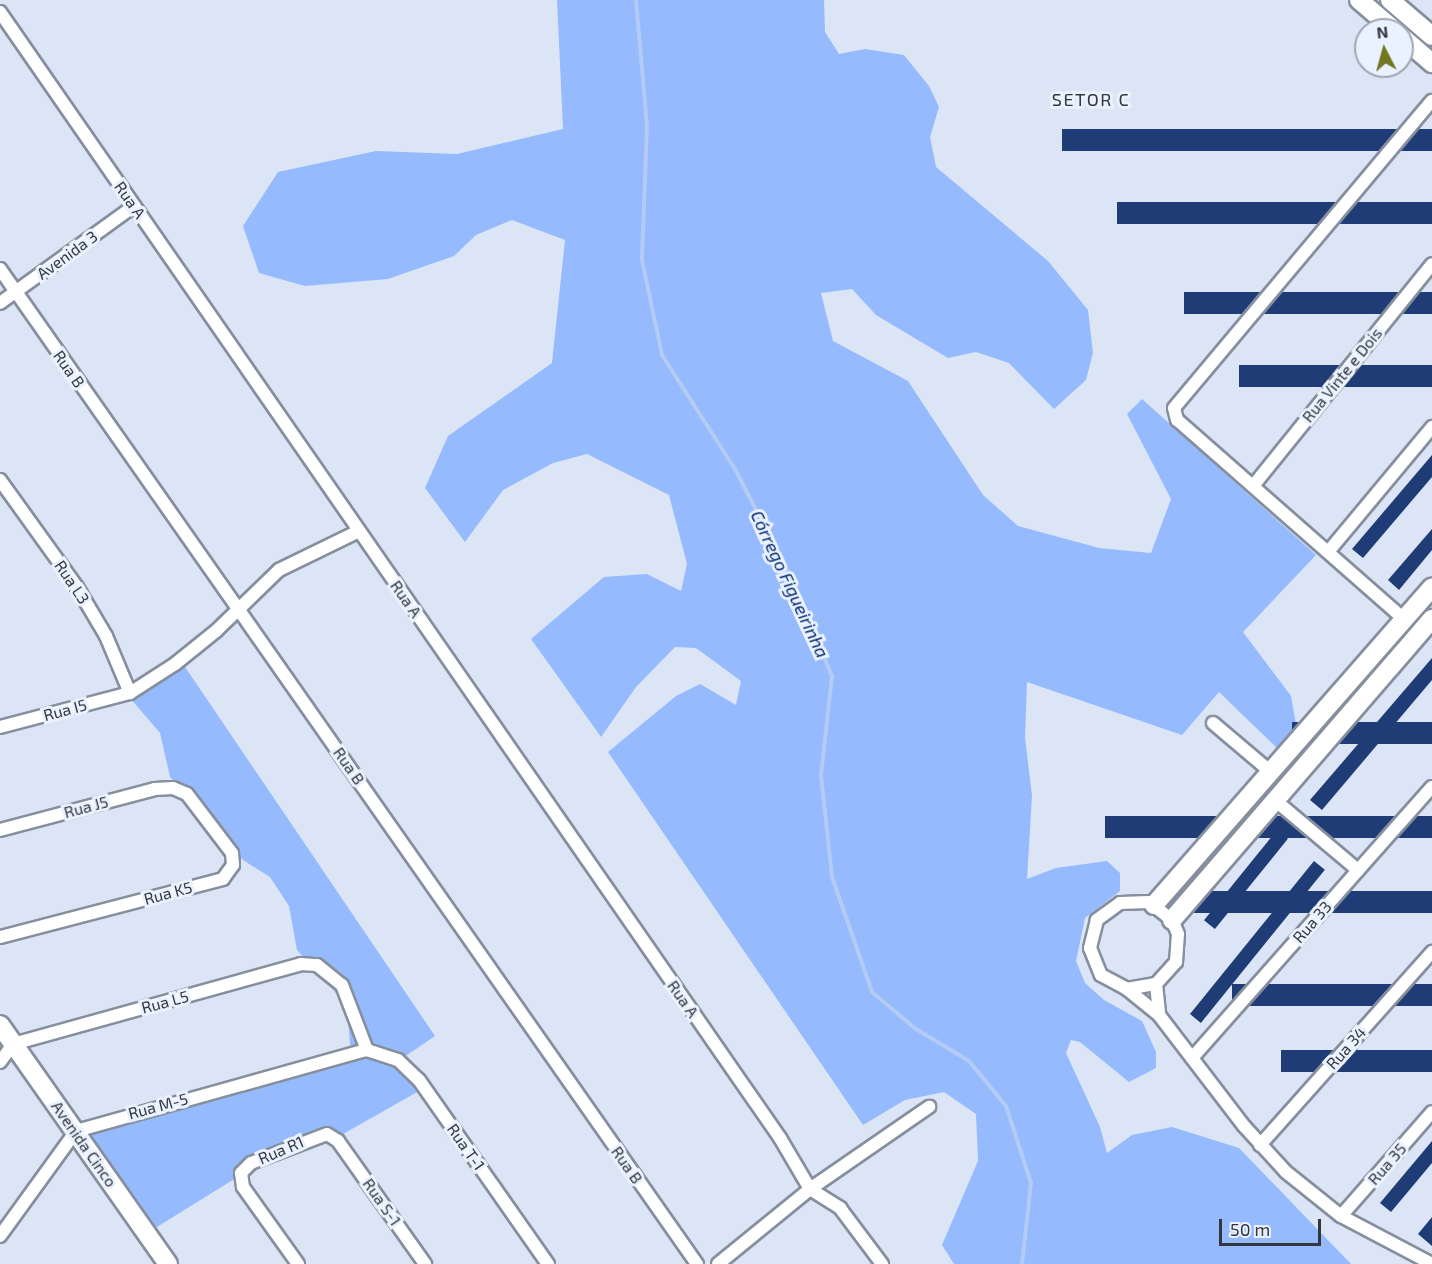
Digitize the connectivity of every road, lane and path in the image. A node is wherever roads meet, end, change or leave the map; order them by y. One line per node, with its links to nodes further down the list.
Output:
1 (1359, 0): 4 (street)
2 (1390, 0): 5 (street)
3 (0, 12): 9 (street, Rua A)
4 (1380, 18)
5 (1432, 36)
6 (1414, 47): 7 (street)
7 (1432, 63)
8 (1432, 100): 16 (street)
9 (134, 206): 12 (street, Avenida 3); 17 (street, Rua A)
10 (1432, 264): 16 (street, Rua Vinte e Dois)
11 (0, 269): 12 (street, Rua B)
12 (16, 292): 13 (street, Avenida 3); 20 (street, Rua B)
13 (0, 303)
14 (1432, 428): 18 (street)
15 (0, 480): 23 (street, Rua L3)
16 (1253, 486): 18 (street)
17 (359, 531): 20 (street, Rua I5); 49 (street, Rua A)
18 (1328, 552): 21 (street)
19 (1432, 588): 21 (street)
20 (237, 608): 23 (street, Rua I5); 56 (street, Rua B)
21 (1405, 620): 26 (street)
22 (1432, 620): 29 (street)
23 (130, 693): 25 (street, Rua I5)
24 (1213, 723): 26 (street)
25 (0, 727)
26 (1272, 773): 32 (street)
27 (1432, 787): 31 (street, Rua 33)
28 (173, 788): 30 (street, Rua J5); 34 (street, Rua K5)
29 (1276, 801): 31 (street); 33 (street)
30 (0, 830)
31 (1358, 870): 42 (street, Rua 33)
32 (1154, 905): 33 (street); 37 (street)
33 (1172, 920): 36 (street)
34 (0, 937)
35 (1432, 952): 48 (street, Rua 34)
36 (1156, 984): 37 (street); 38 (street)
37 (1127, 989): 38 (street)
38 (1159, 1015): 42 (street)
39 (0, 1025): 40 (street, Avenida Cinco)
40 (13, 1044): 41 (street, Rua L5); 43 (street); 46 (street, Avenida Cinco)
41 (367, 1050): 46 (street, Rua M-5); 55 (street, Rua T-1)
42 (1192, 1058): 48 (street)
43 (0, 1062)
44 (929, 1107): 49 (street)
45 (1432, 1112): 50 (street, Rua 35)
46 (76, 1131): 51 (street); 52 (street, Avenida Cinco)
47 (338, 1141): 53 (street, Rua R1); 54 (street, Rua S-1)
48 (1260, 1145): 50 (street)
49 (810, 1189): 57 (street); 58 (street)
50 (1341, 1216): 59 (street)
51 (0, 1236)
52 (168, 1264)
53 (298, 1264)
54 (425, 1264)
55 (548, 1264)
56 (697, 1264)
57 (718, 1264)
58 (882, 1264)
59 (1431, 1264)

